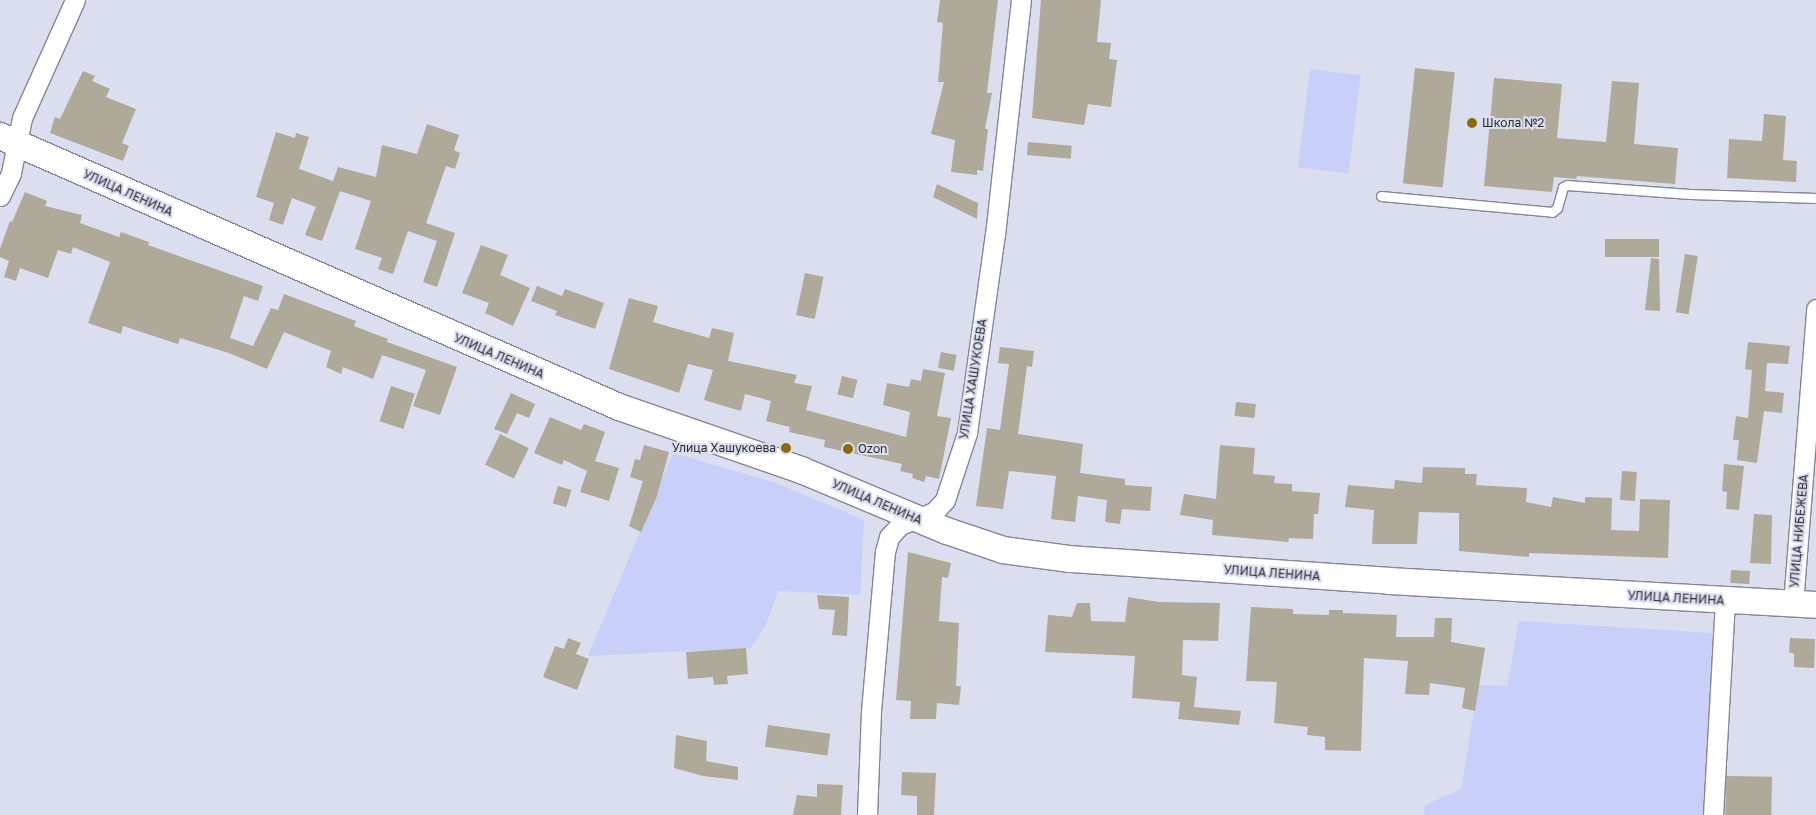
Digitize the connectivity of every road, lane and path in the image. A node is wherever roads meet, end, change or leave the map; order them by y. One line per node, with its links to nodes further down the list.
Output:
1 (75, 0): 3 (street)
2 (1021, 0): 8 (street, УЛИЦА ХАШУКОЕВА)
3 (9, 140): 4 (street); 8 (street, УЛИЦА ЛЕНИНА)
4 (0, 196)
5 (1381, 196): 6 (lane)
6 (1816, 198)
7 (1816, 309): 10 (street, УЛИЦА НИБЕЖЕВА)
8 (919, 520): 9 (street, УЛИЦА ЛЕНИНА); 11 (street, УЛИЦА ХАШУКОЕВА)
9 (1725, 600): 10 (street, УЛИЦА ЛЕНИНА); 12 (street)
10 (1804, 605)
11 (867, 815)
12 (1713, 815)

